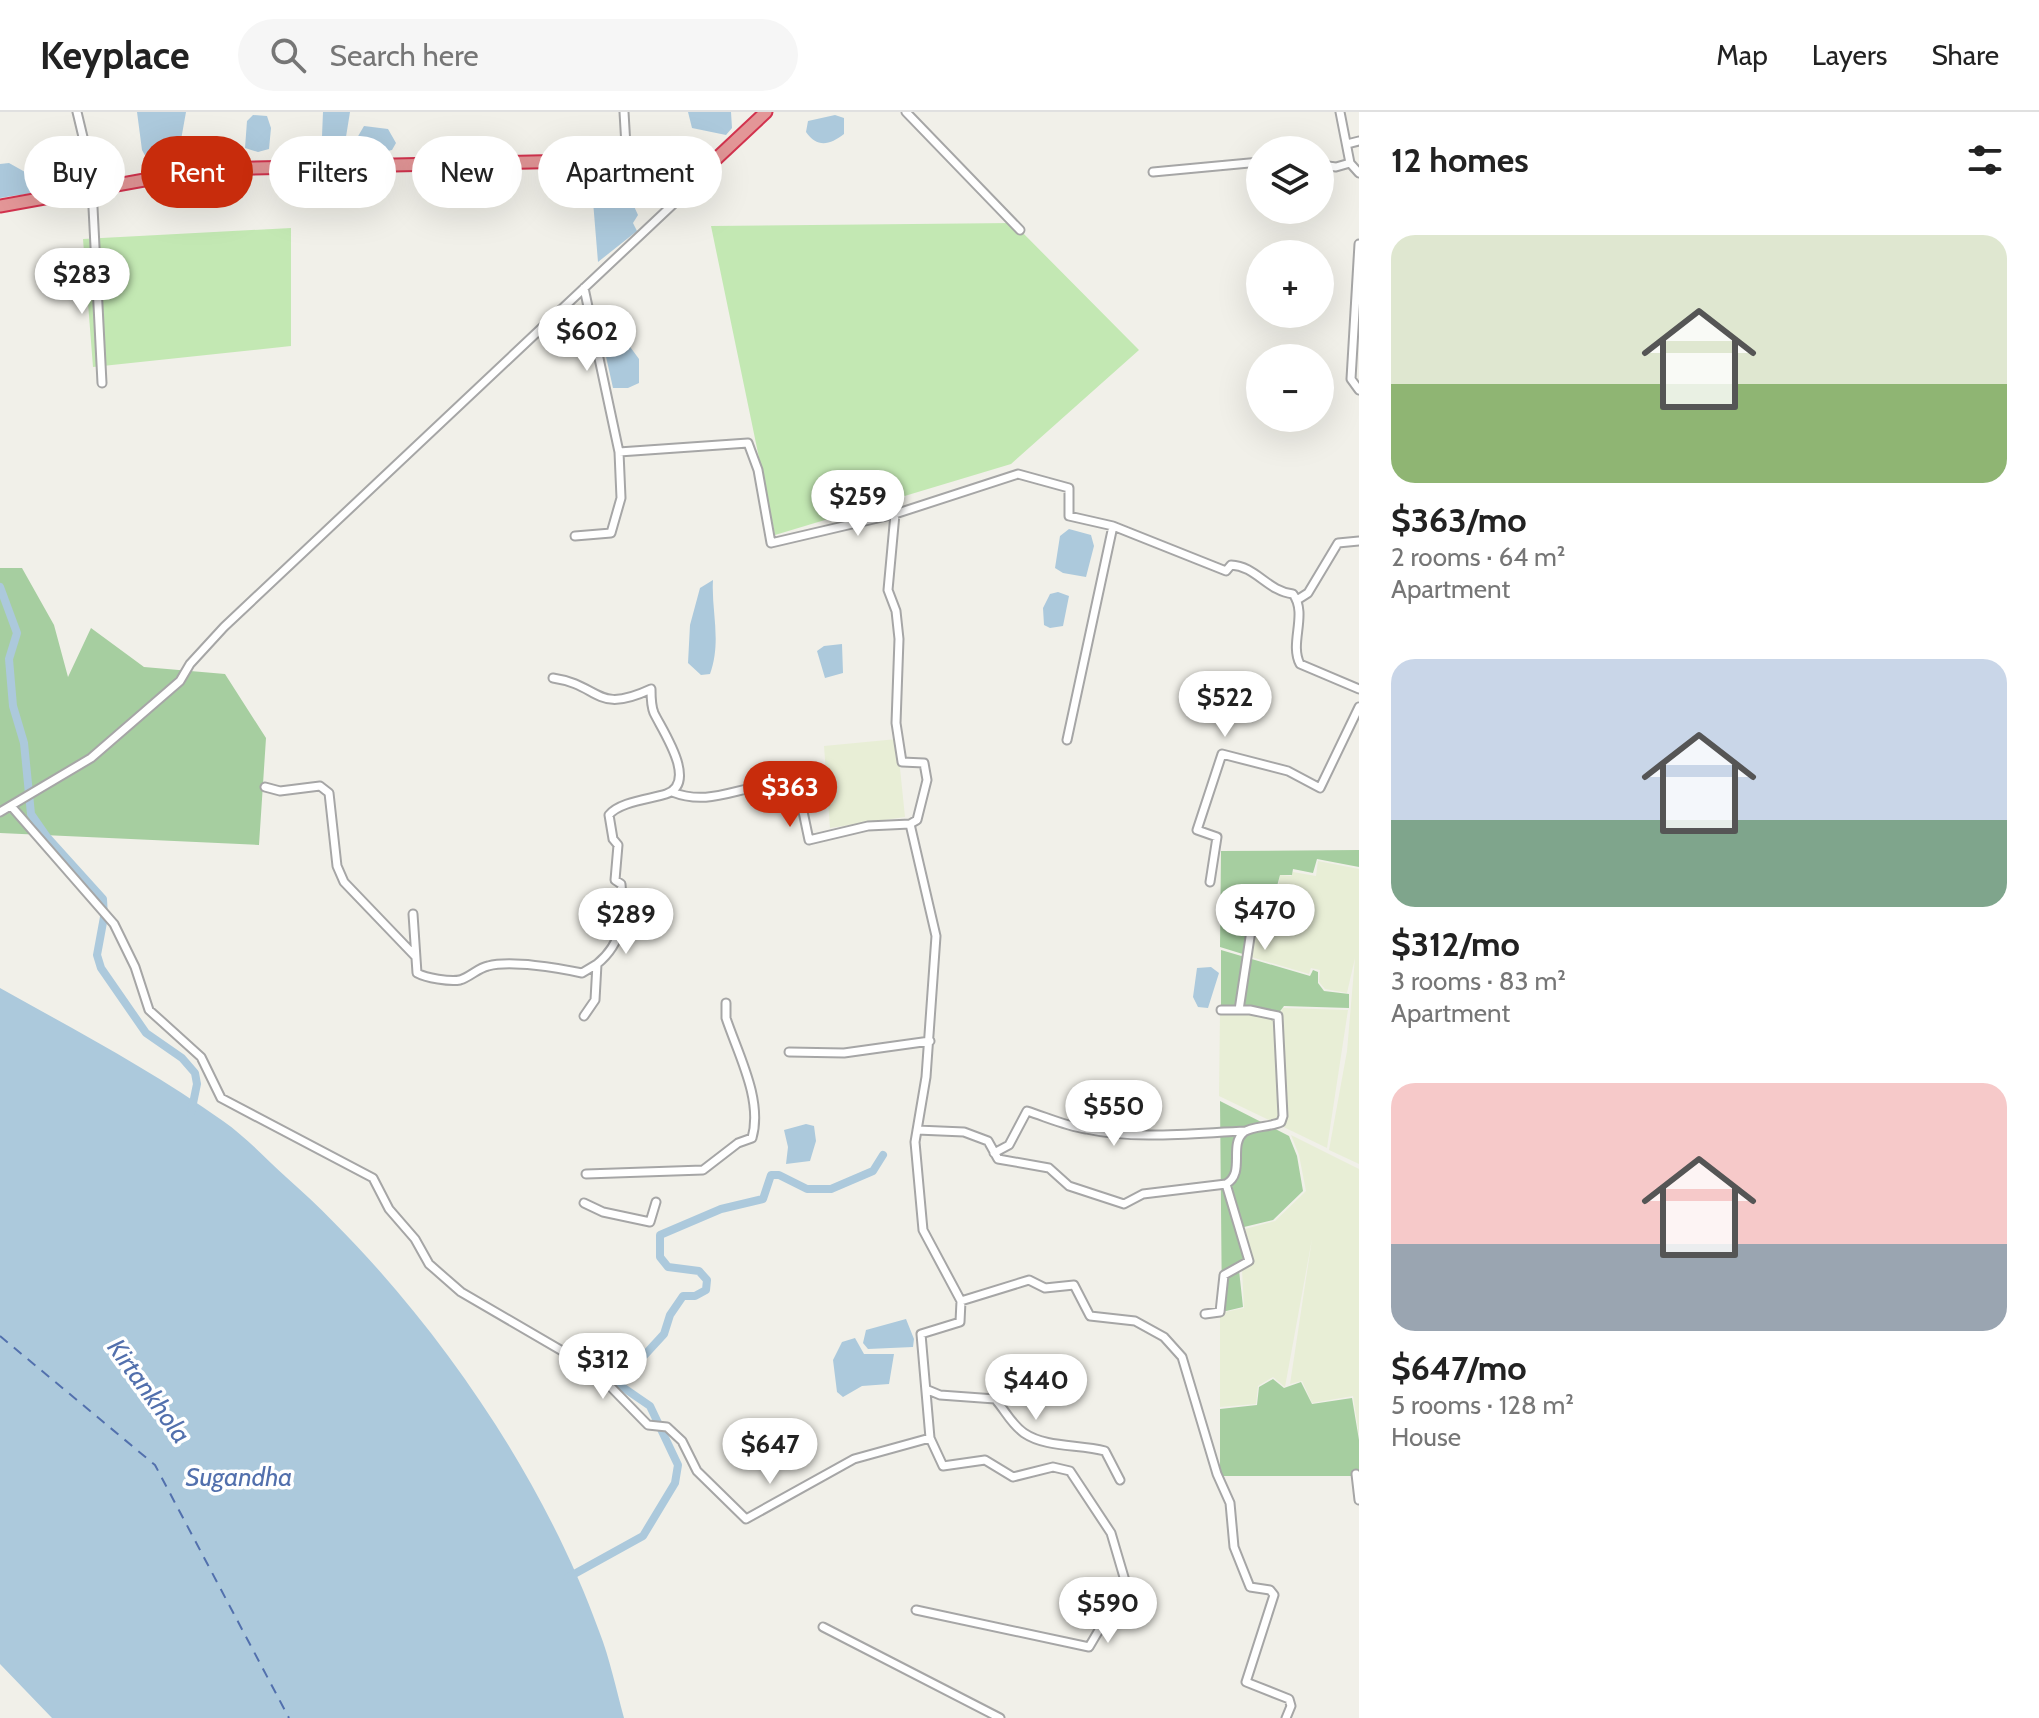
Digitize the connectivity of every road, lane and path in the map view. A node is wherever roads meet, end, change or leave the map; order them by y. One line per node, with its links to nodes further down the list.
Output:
1 (77, 112): 6 (street)
2 (624, 112): 7 (street)
3 (766, 112): 10 (highway)
4 (906, 112): 22 (street)
5 (1340, 112): 9 (street)
6 (82, 136)
7 (625, 136)
8 (1359, 141): 9 (street)
9 (1347, 144): 12 (street)
10 (722, 152)
11 (1246, 163): 15 (street)
12 (1350, 163): 14 (street); 16 (street)
13 (538, 164): 17 (highway)
14 (1334, 167)
15 (1153, 172)
16 (1359, 173)
17 (125, 183)
18 (24, 201): 19 (highway)
19 (0, 206)
20 (94, 208): 26 (street)
21 (669, 208): 24 (street)
22 (1020, 230)
23 (1359, 244): 25 (street)
24 (584, 288): 28 (street); 40 (street)
25 (1358, 306): 27 (street)
26 (102, 383)
27 (1359, 390)
28 (619, 452): 29 (street); 31 (street)
29 (895, 514): 30 (street); 42 (street)
30 (1113, 526): 33 (street); 37 (street)
31 (575, 536)
32 (1359, 541): 33 (street)
33 (1297, 600): 35 (street)
34 (553, 678): 39 (street)
35 (1359, 689)
36 (1359, 707): 43 (street)
37 (1067, 740)
38 (265, 787): 46 (street)
39 (672, 792): 42 (street); 47 (street)
40 (11, 806): 41 (street); 64 (street)
41 (0, 812)
42 (910, 824): 52 (street)
43 (1210, 882)
44 (1274, 901): 50 (street)
45 (413, 914): 46 (street)
46 (415, 956): 47 (street)
47 (597, 964): 51 (street)
48 (726, 1003): 57 (street)
49 (1221, 1010): 50 (street)
50 (1239, 1010): 55 (street)
51 (584, 1016)
52 (930, 1041): 53 (street); 54 (street)
53 (789, 1052)
54 (917, 1130): 56 (street); 61 (street)
55 (1246, 1131): 56 (street); 58 (street)
56 (994, 1153): 58 (street)
57 (586, 1174)
58 (1226, 1184): 62 (street)
59 (656, 1202): 60 (street)
60 (584, 1203)
61 (961, 1301): 63 (street); 71 (street)
62 (1205, 1314)
63 (928, 1390): 64 (street); 66 (street)
64 (930, 1438): 68 (street)
65 (1356, 1474): 67 (street)
66 (1120, 1480)
67 (1359, 1500)
68 (916, 1610)
69 (823, 1627): 70 (street)
70 (1000, 1718)
71 (1286, 1718)

